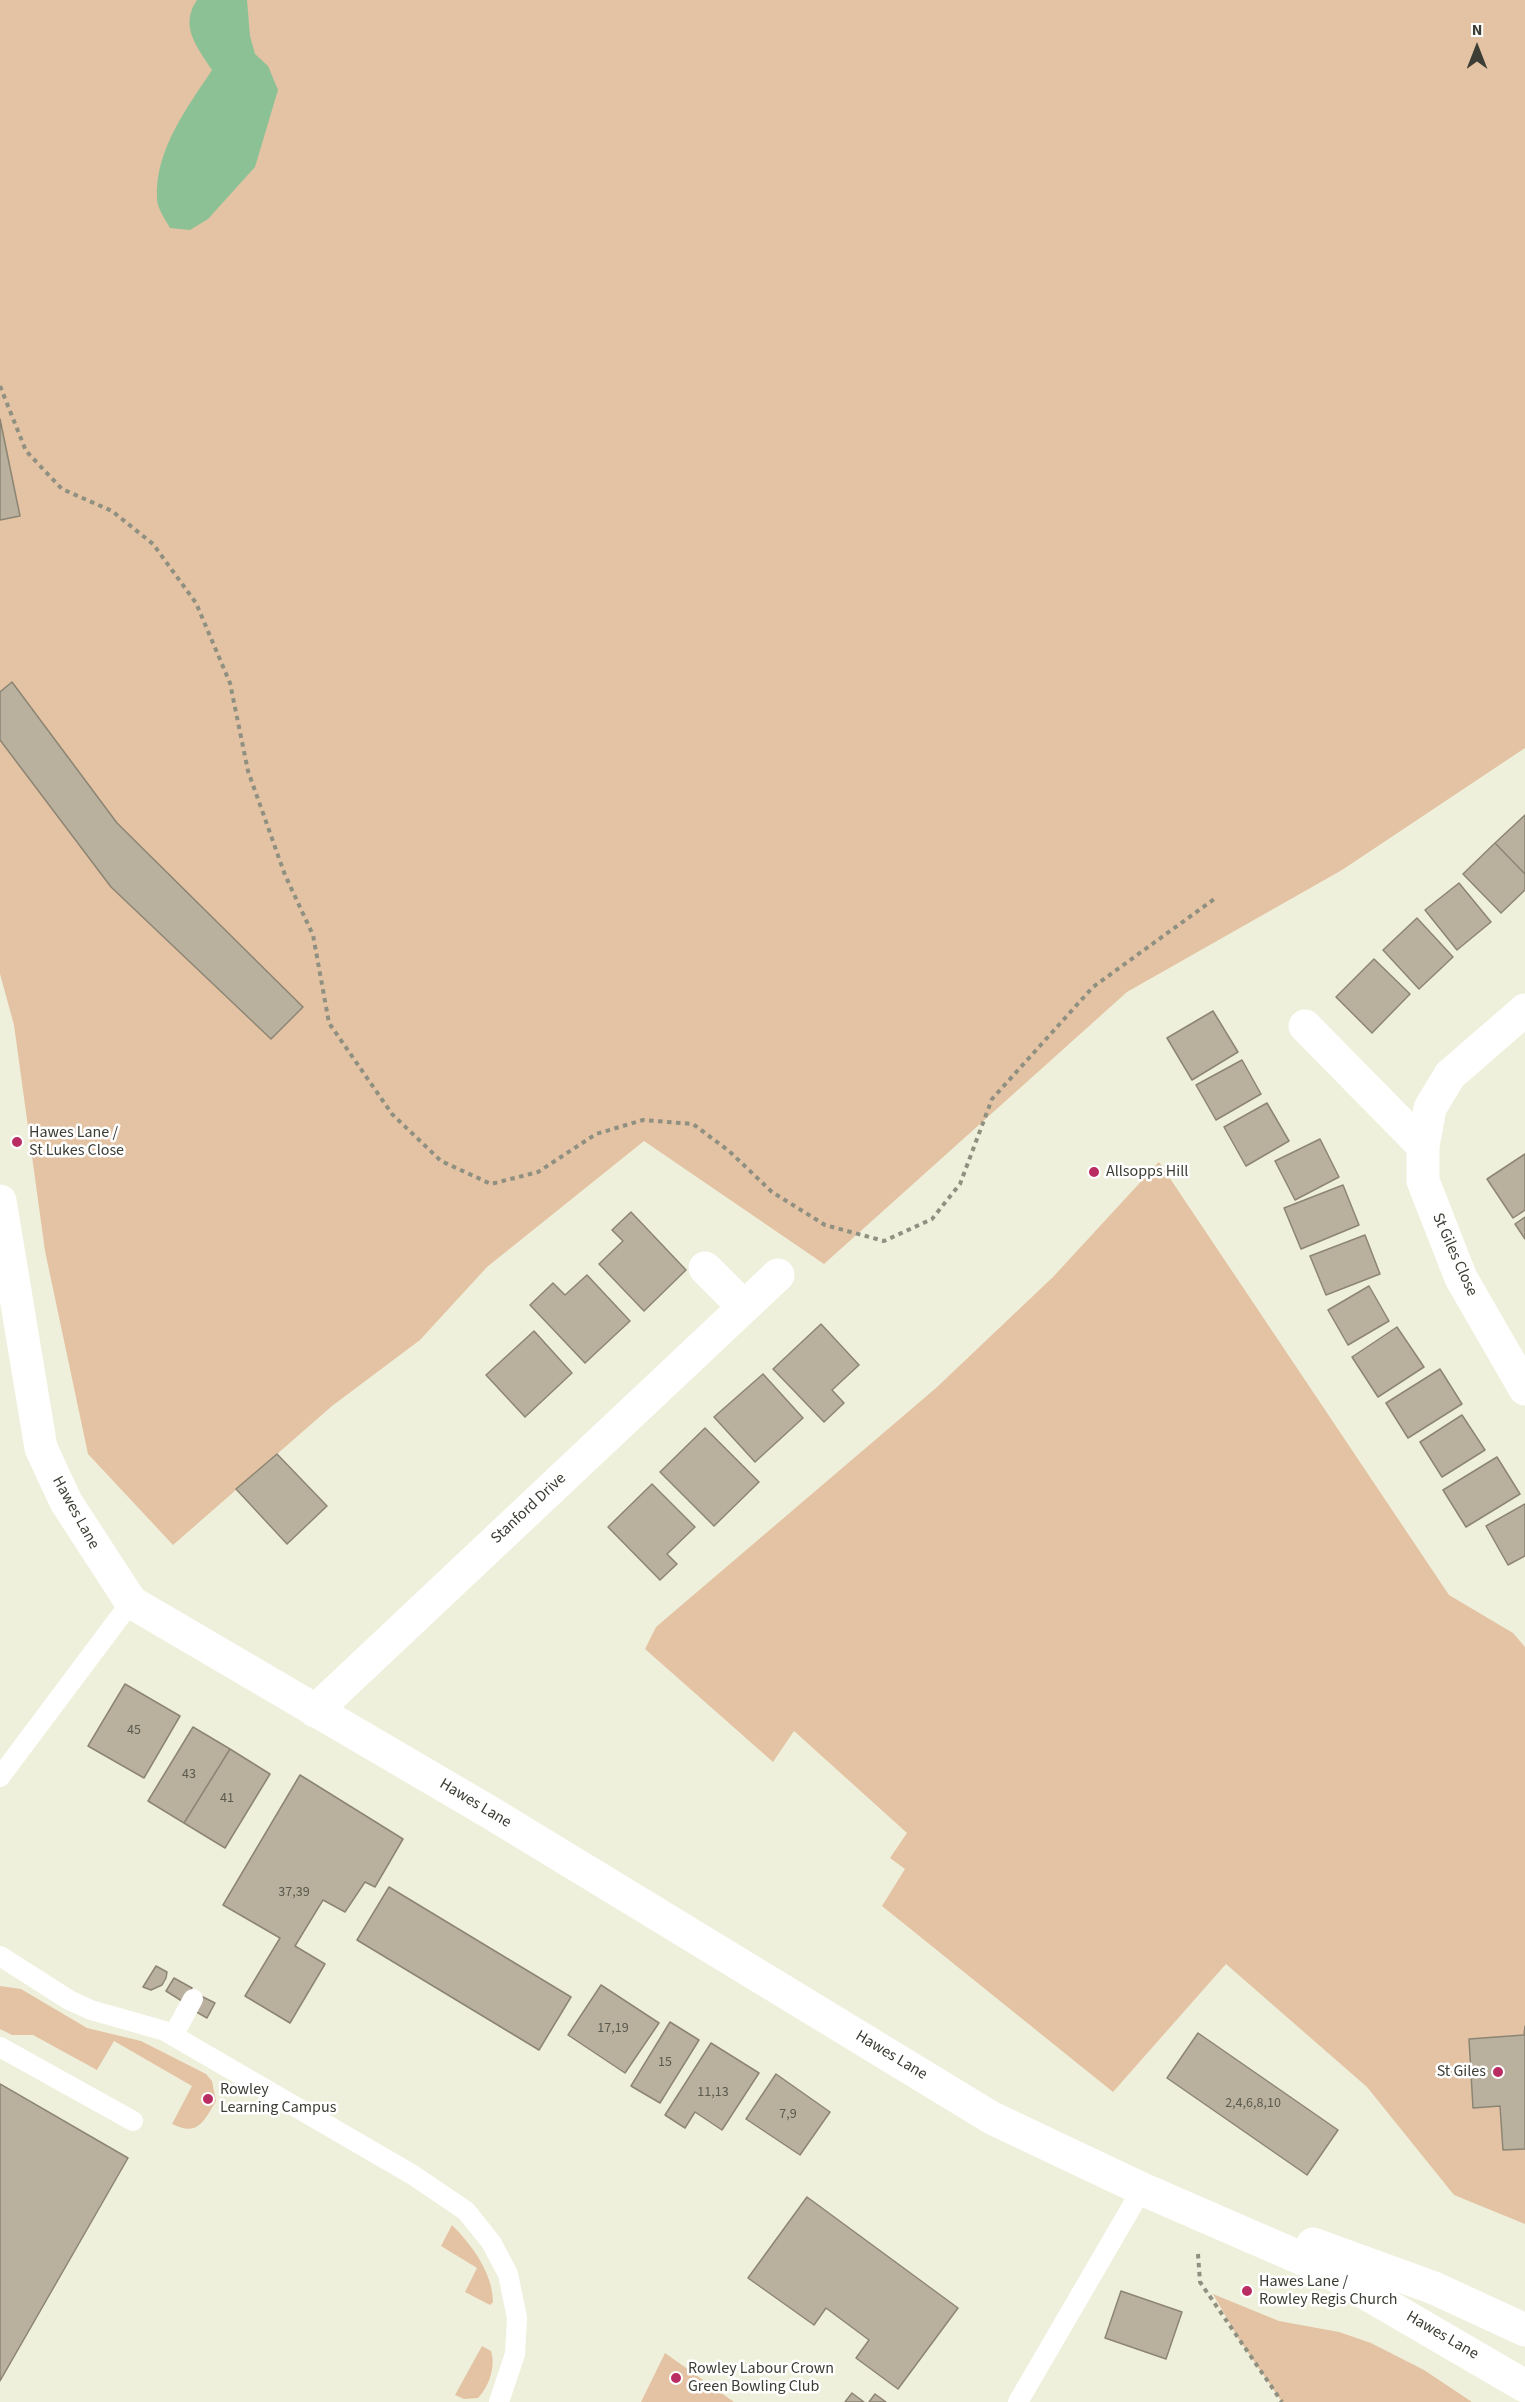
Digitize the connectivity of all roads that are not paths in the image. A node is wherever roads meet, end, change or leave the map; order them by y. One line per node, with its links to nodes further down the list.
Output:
1 (1525, 1010): 3 (main road, St Giles Close)
2 (1305, 1026): 3 (main road)
3 (1423, 1146): 9 (main road, St Giles Close)
4 (0, 1201): 5 (main road, Hawes Lane)
5 (4, 1261): 10 (main road, Hawes Lane)
6 (705, 1268): 8 (main road)
7 (778, 1275): 8 (main road, Stanford Drive)
8 (744, 1307): 11 (main road, Stanford Drive)
9 (1525, 1389)
10 (131, 1602): 11 (main road, Hawes Lane); 12 (lane)
11 (315, 1710): 18 (main road, Hawes Lane)
12 (0, 1777)
13 (0, 1956): 15 (lane)
14 (193, 1999): 15 (lane)
15 (173, 2036): 22 (lane)
16 (0, 2047): 17 (lane)
17 (133, 2121)
18 (1142, 2189): 19 (main road, Hawes Lane); 23 (lane)
19 (1196, 2212): 20 (main road, Hawes Lane); 21 (main road, Hawes Lane)
20 (1525, 2330)
21 (1525, 2386)
22 (499, 2402)
23 (1018, 2402)

